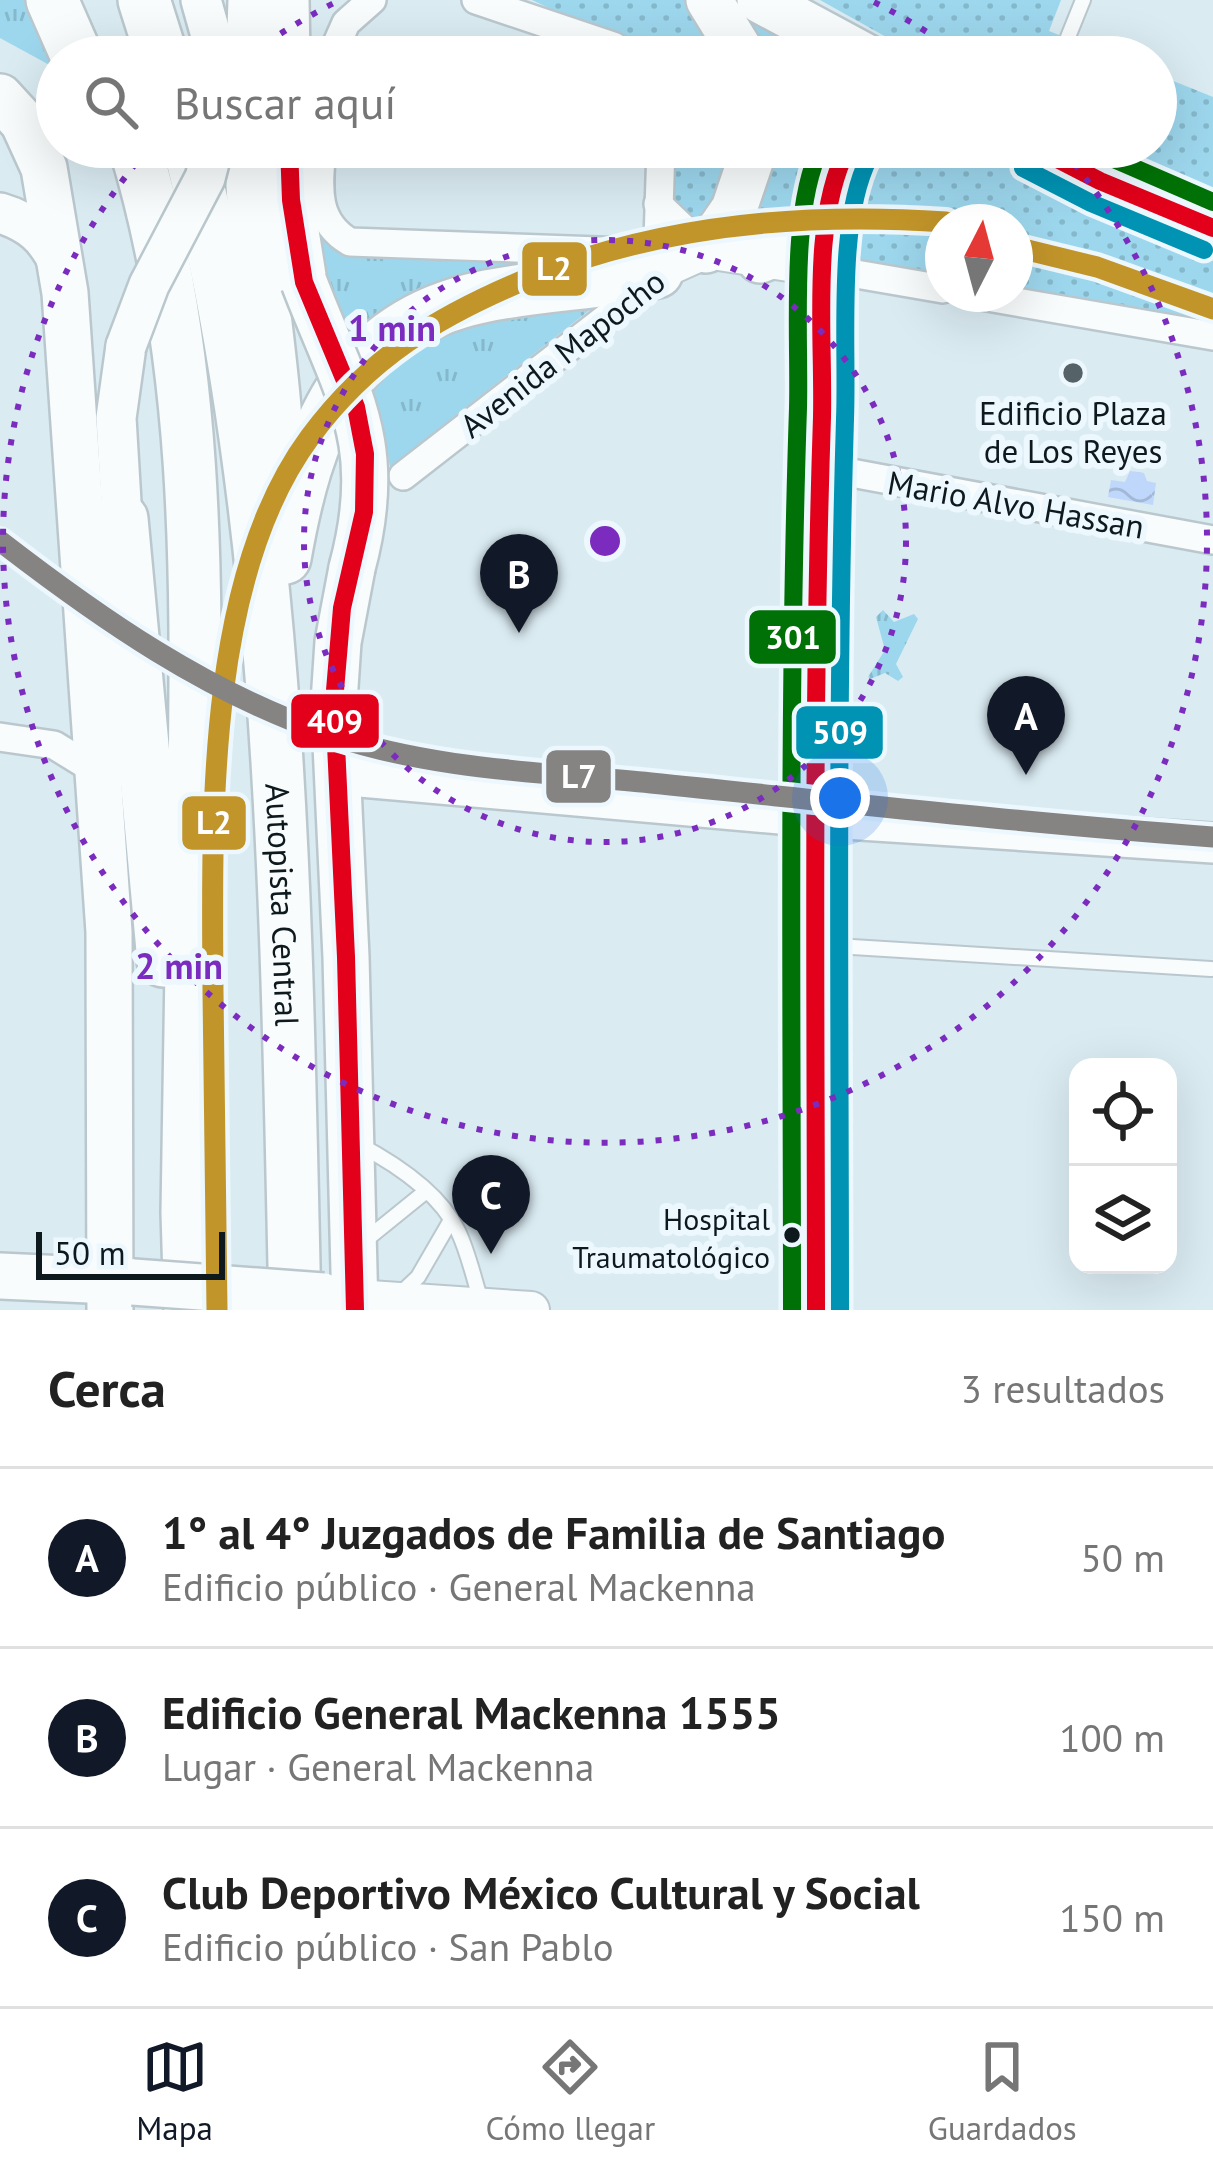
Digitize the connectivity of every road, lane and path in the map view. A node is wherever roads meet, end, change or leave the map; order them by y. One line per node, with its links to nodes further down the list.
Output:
1 (52, 0): 11 (highway)
2 (87, 0): 12 (highway)
3 (144, 0): 13 (highway)
4 (254, 0): 14 (highway)
5 (286, 0): 15 (main road)
6 (372, 0): 16 (street)
7 (476, 0): 17 (street)
8 (710, 0): 18 (main road)
9 (760, 0): 19 (main road)
10 (1081, 7): 20 (lane)
11 (68, 36)
12 (100, 36)
13 (155, 36)
14 (253, 36)
15 (287, 36)
16 (340, 36)
17 (584, 36)
18 (731, 36)
19 (827, 36)
20 (1069, 36)
21 (0, 97): 22 (main road)
22 (36, 150)
23 (44, 168): 41 (main road)
24 (119, 168): 47 (highway)
25 (141, 168): 47 (highway)
26 (194, 168): 54 (highway, Autopista Central)
27 (208, 168): 50 (main road, bridge)
28 (252, 168): 52 (highway)
29 (290, 168): 56 (main road, bridge)
30 (321, 168): 43 (street)
31 (661, 168): 35 (street)
32 (748, 168): 39 (main road)
33 (836, 168): 37 (main road)
34 (1075, 168): 38 (main road)
35 (658, 204): 39 (street); 43 (street)
36 (0, 213): 41 (main road)
37 (829, 215): 40 (main road); 42 (main road)
38 (1213, 228)
39 (706, 250): 40 (street); 43 (street, Avenida Mapocho)
40 (760, 260): 42 (street)
41 (60, 266): 55 (main road)
42 (827, 269): 44 (street); 48 (street)
43 (657, 272): 49 (street, Avenida Mapocho); 52 (highway)
44 (925, 286)
45 (1033, 305): 46 (street)
46 (1213, 336)
47 (178, 340): 64 (highway)
48 (820, 467): 51 (street, Mario Alvo Hassan); 57 (street)
49 (403, 476)
50 (122, 519): 59 (main road); 64 (highway)
51 (1213, 540)
52 (285, 558): 54 (highway)
53 (0, 737): 55 (street)
54 (279, 770): 69 (highway, Autopista Central)
55 (98, 772): 59 (main road)
56 (338, 775): 57 (main road); 62 (main road)
57 (814, 817): 58 (main road); 60 (street)
58 (1213, 843)
59 (105, 847): 68 (main road)
60 (814, 945): 61 (lane); 73 (street)
61 (1210, 969)
62 (348, 1138): 63 (lane); 66 (main road)
63 (425, 1192): 65 (lane); 66 (lane)
64 (187, 1213): 71 (highway)
65 (452, 1220): 69 (lane); 70 (lane)
66 (352, 1250): 69 (main road)
67 (0, 1276): 68 (main road)
68 (117, 1291): 69 (main road, bridge)
69 (344, 1303): 70 (street)
70 (482, 1307): 72 (street)
71 (190, 1310)
72 (531, 1310)
73 (816, 1310)

